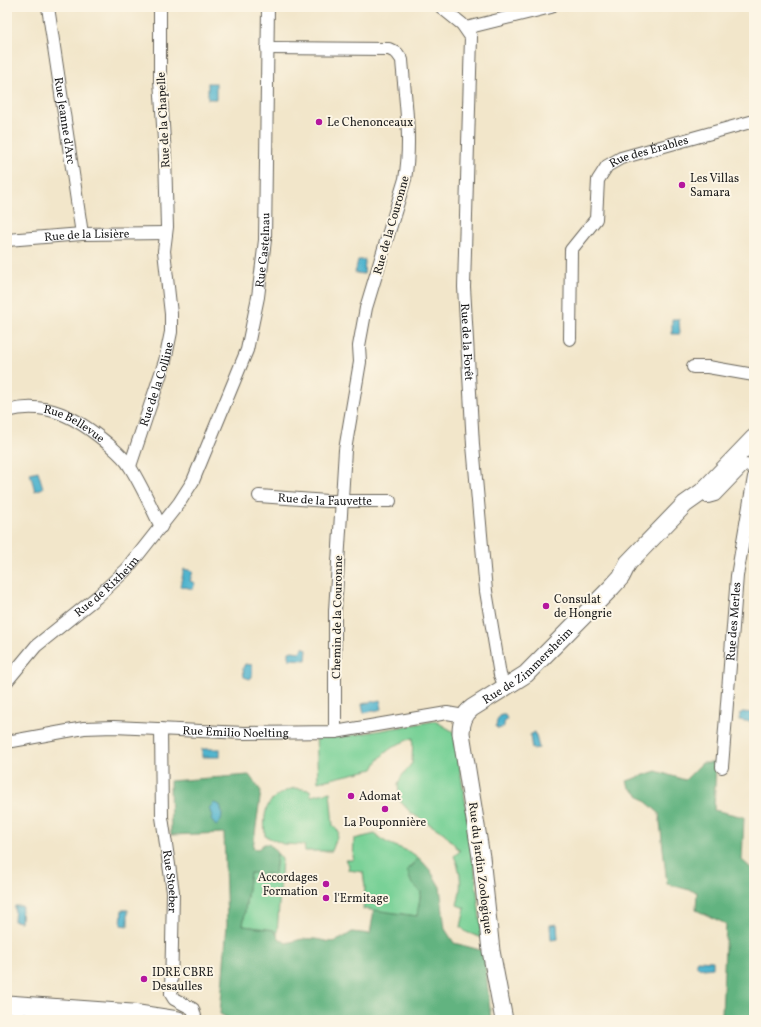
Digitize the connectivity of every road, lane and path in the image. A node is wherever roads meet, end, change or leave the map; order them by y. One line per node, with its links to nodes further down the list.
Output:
1 (48, 7): 10 (street, Rue Jeanne d'Arc)
2 (160, 7): 9 (street, Rue de la Chapelle)
3 (268, 7): 7 (street, Rue Castelnau)
4 (442, 7): 6 (street)
5 (551, 7): 6 (street)
6 (466, 28): 27 (street, Rue de la Forêt)
7 (267, 48): 20 (street, Rue Castelnau); 24 (street, Rue de la Couronne)
8 (754, 121): 12 (street, Rue des Érables)
9 (166, 233): 10 (street, Rue de la Lisière); 17 (street, Rue de la Colline)
10 (82, 234): 11 (street, Rue de la Lisière)
11 (7, 240)
12 (570, 340)
13 (693, 367): 14 (street)
14 (754, 375)
15 (7, 411): 17 (street, Rue Bellevue)
16 (754, 438): 21 (main road, Rue de Zimmersheim)
17 (130, 466): 25 (street)
18 (754, 466): 21 (street)
19 (754, 477): 32 (street, Rue des Merles)
20 (193, 481): 25 (street, Rue de Rixheim)
21 (702, 492): 27 (main road, Rue de Zimmersheim)
22 (259, 496): 24 (street, Rue de la Fauvette)
23 (390, 501): 24 (street, Rue de la Fauvette)
24 (340, 502): 30 (street, Chemin de la Couronne)
25 (161, 527): 26 (street, Rue de Rixheim)
26 (8, 678)
27 (505, 687): 28 (main road, Rue de Zimmersheim)
28 (464, 716): 30 (street, Rue Émilio Noelting); 36 (main road, Rue du Jardin Zoologique)
29 (161, 729): 30 (street, Rue Émilio Noelting); 31 (street, Rue Émilio Noelting); 35 (street, Rue Stoeber)
30 (335, 732)
31 (7, 742)
32 (722, 767)
33 (7, 1004): 34 (main road)
34 (178, 1020)
35 (196, 1020)
36 (504, 1020)

